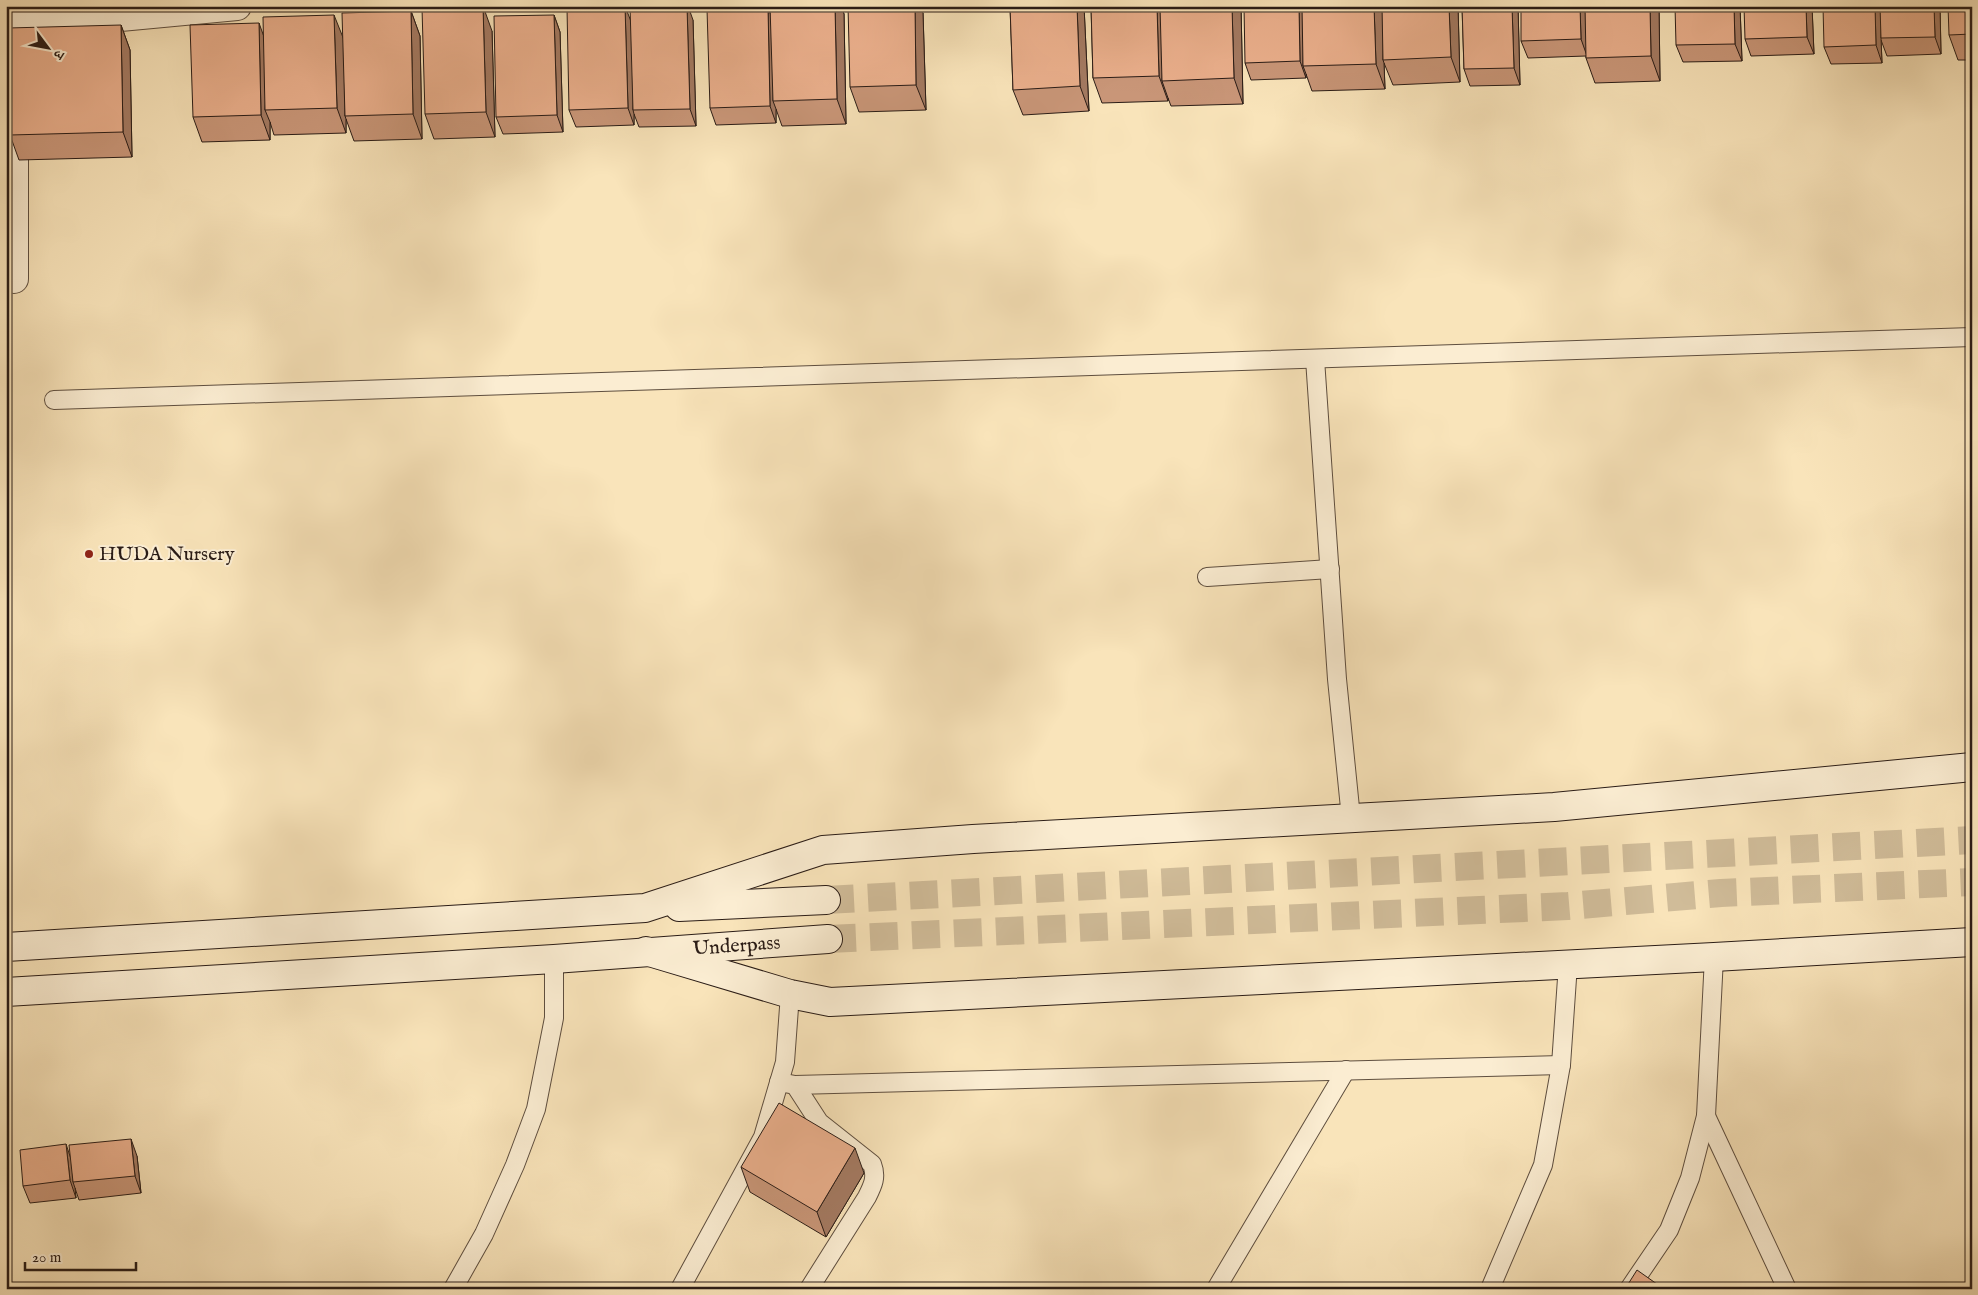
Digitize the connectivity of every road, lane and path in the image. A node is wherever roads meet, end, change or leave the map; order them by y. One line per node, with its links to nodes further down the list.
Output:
1 (238, 6): 2 (main road)
2 (14, 17): 3 (main road)
3 (14, 279)
4 (1972, 337): 5 (lane)
5 (1316, 359): 6 (lane); 7 (lane)
6 (54, 400)
7 (1330, 569): 8 (lane); 10 (lane)
8 (1207, 577)
9 (1972, 767): 10 (main road)
10 (1351, 818): 12 (main road)
11 (826, 900): 12 (main road, Underpass)
12 (645, 908): 15 (main road)
13 (828, 940): 16 (main road, Underpass)
14 (1972, 942): 17 (main road)
15 (6, 947)
16 (646, 951): 18 (main road, Underpass); 21 (main road)
17 (1714, 957): 19 (main road); 25 (lane)
18 (554, 959): 20 (main road, Underpass); 26 (lane)
19 (1568, 964): 21 (main road); 22 (lane)
20 (6, 992)
21 (790, 994): 24 (lane)
22 (1561, 1065): 23 (lane); 30 (lane)
23 (1346, 1070): 24 (lane); 29 (lane)
24 (787, 1084): 27 (lane); 28 (lane)
25 (1706, 1116): 31 (lane); 32 (lane)
26 (453, 1289)
27 (680, 1289)
28 (809, 1289)
29 (1216, 1289)
30 (1490, 1289)
31 (1629, 1289)
32 (1787, 1289)

